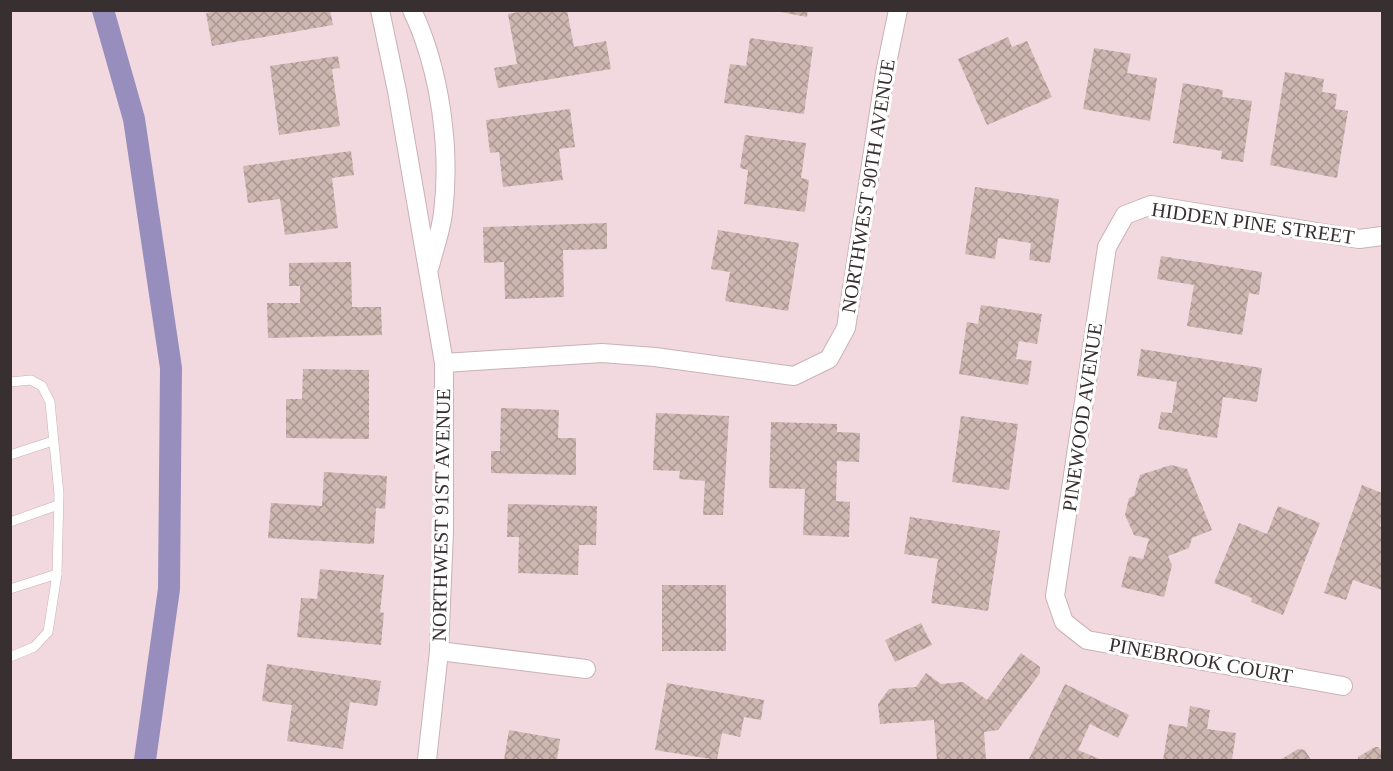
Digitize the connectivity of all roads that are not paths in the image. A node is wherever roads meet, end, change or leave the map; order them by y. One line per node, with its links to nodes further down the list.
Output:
1 (380, 10): 6 (street, NORTHWEST 91ST AVENUE)
2 (412, 10): 6 (street, NORTHWEST 91ST AVENUE)
3 (898, 10): 7 (street, NORTHWEST 90TH AVENUE)
4 (1125, 215): 5 (street, HIDDEN PINE STREET); 15 (street, PINEWOOD AVENUE)
5 (1383, 236)
6 (429, 271): 7 (street, NORTHWEST 91ST AVENUE)
7 (444, 363): 16 (street, NORTHWEST 91ST AVENUE)
8 (10, 382): 9 (lane)
9 (53, 441): 10 (lane); 11 (lane)
10 (10, 455)
11 (58, 505): 12 (lane); 13 (lane)
12 (10, 522)
13 (57, 574): 14 (lane); 17 (lane)
14 (10, 590)
15 (1064, 622): 19 (street, PINEBROOK COURT)
16 (439, 651): 18 (street); 20 (street, NORTHWEST 91ST AVENUE)
17 (10, 657)
18 (586, 669)
19 (1343, 686)
20 (427, 760)

